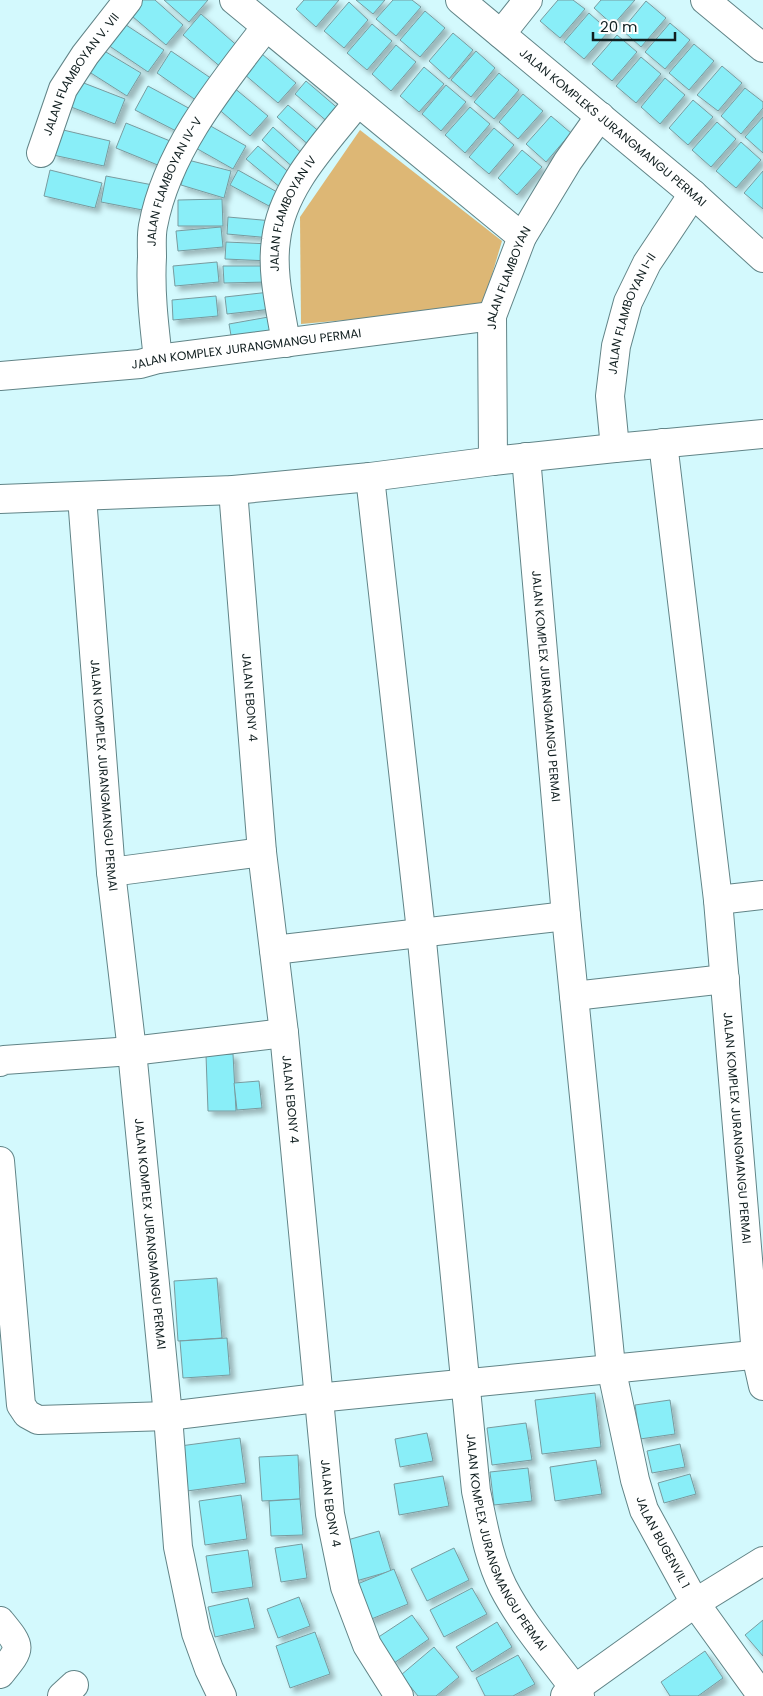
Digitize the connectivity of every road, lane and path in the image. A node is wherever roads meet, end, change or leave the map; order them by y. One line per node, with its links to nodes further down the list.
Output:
1 (128, 0): 11 (street, JALAN FLAMBOYAN V. VII)
2 (234, 0): 6 (street)
3 (460, 0): 7 (street, JALAN KOMPLEKS JURANGMANGU PERMAI)
4 (528, 0): 7 (street)
5 (705, 0): 8 (street)
6 (266, 27): 9 (street); 17 (street, JALAN FLAMBOYAN IV-V)
7 (501, 34): 10 (street, JALAN KOMPLEKS JURANGMANGU PERMAI)
8 (763, 48)
9 (358, 102): 13 (street); 16 (street, JALAN FLAMBOYAN IV)
10 (600, 116): 12 (street, JALAN KOMPLEKS JURANGMANGU PERMAI); 13 (street, JALAN FLAMBOYAN)
11 (41, 153)
12 (693, 194): 14 (street, JALAN KOMPLEKS JURANGMANGU PERMAI); 21 (street, JALAN FLAMBOYAN I-II)
13 (522, 237): 15 (street, JALAN FLAMBOYAN)
14 (763, 258)
15 (492, 316): 16 (street, JALAN KOMPLEX JURANGMANGU PERMAI); 23 (street, JALAN FLAMBOYAN)
16 (286, 343): 17 (street, JALAN KOMPLEX JURANGMANGU PERMAI)
17 (158, 359): 18 (street, JALAN KOMPLEX JURANGMANGU PERMAI)
18 (0, 376)
19 (763, 434): 20 (street)
20 (663, 443): 21 (street); 31 (street, JALAN KOMPLEX JURANGMANGU PERMAI)
21 (615, 448): 22 (street)
22 (526, 457): 23 (street); 32 (street, JALAN KOMPLEX JURANGMANGU PERMAI)
23 (493, 461): 24 (street)
24 (370, 477): 25 (street); 33 (street, JALAN KOMPLEX JURANGMANGU PERMAI)
25 (233, 490): 26 (street); 28 (street, JALAN EBONY 4)
26 (82, 497): 27 (street); 29 (street, JALAN KOMPLEX JURANGMANGU PERMAI)
27 (0, 500)
28 (262, 852): 29 (street); 34 (street, JALAN EBONY 4)
29 (111, 872): 38 (street, JALAN KOMPLEX JURANGMANGU PERMAI)
30 (763, 895): 31 (street)
31 (718, 900): 35 (street, JALAN KOMPLEX JURANGMANGU PERMAI)
32 (566, 916): 33 (street); 36 (street, JALAN KOMPLEX JURANGMANGU PERMAI)
33 (420, 931): 34 (street); 43 (street, JALAN KOMPLEX JURANGMANGU PERMAI)
34 (274, 950): 37 (street, JALAN EBONY 4)
35 (725, 979): 36 (street); 41 (street, JALAN KOMPLEX JURANGMANGU PERMAI)
36 (574, 996): 42 (street, JALAN KOMPLEX JURANGMANGU PERMAI)
37 (284, 1033): 38 (street); 45 (street, JALAN EBONY 4)
38 (132, 1051): 39 (street); 46 (street, JALAN KOMPLEX JURANGMANGU PERMAI)
39 (0, 1062)
40 (0, 1162): 46 (street)
41 (760, 1354): 42 (street); 44 (street, JALAN KOMPLEX JURANGMANGU PERMAI)
42 (611, 1367): 43 (street); 48 (street, JALAN BUGENVIL 1)
43 (464, 1383): 45 (street); 51 (street, JALAN KOMPLEX JURANGMANGU PERMAI)
44 (763, 1386)
45 (317, 1398): 46 (street); 53 (street, JALAN EBONY 4)
46 (168, 1416): 52 (street, JALAN KOMPLEX JURANGMANGU PERMAI)
47 (763, 1561): 48 (street, JALAN KOMPLEX JURANGMANGU PERMAI)
48 (695, 1603): 51 (street, JALAN KOMPLEX JURANGMANGU PERMAI); 54 (street, JALAN BUGENVIL 1)
49 (0, 1621): 50 (street)
50 (0, 1674)
51 (573, 1694)
52 (222, 1696)
53 (399, 1696)
54 (762, 1696)

